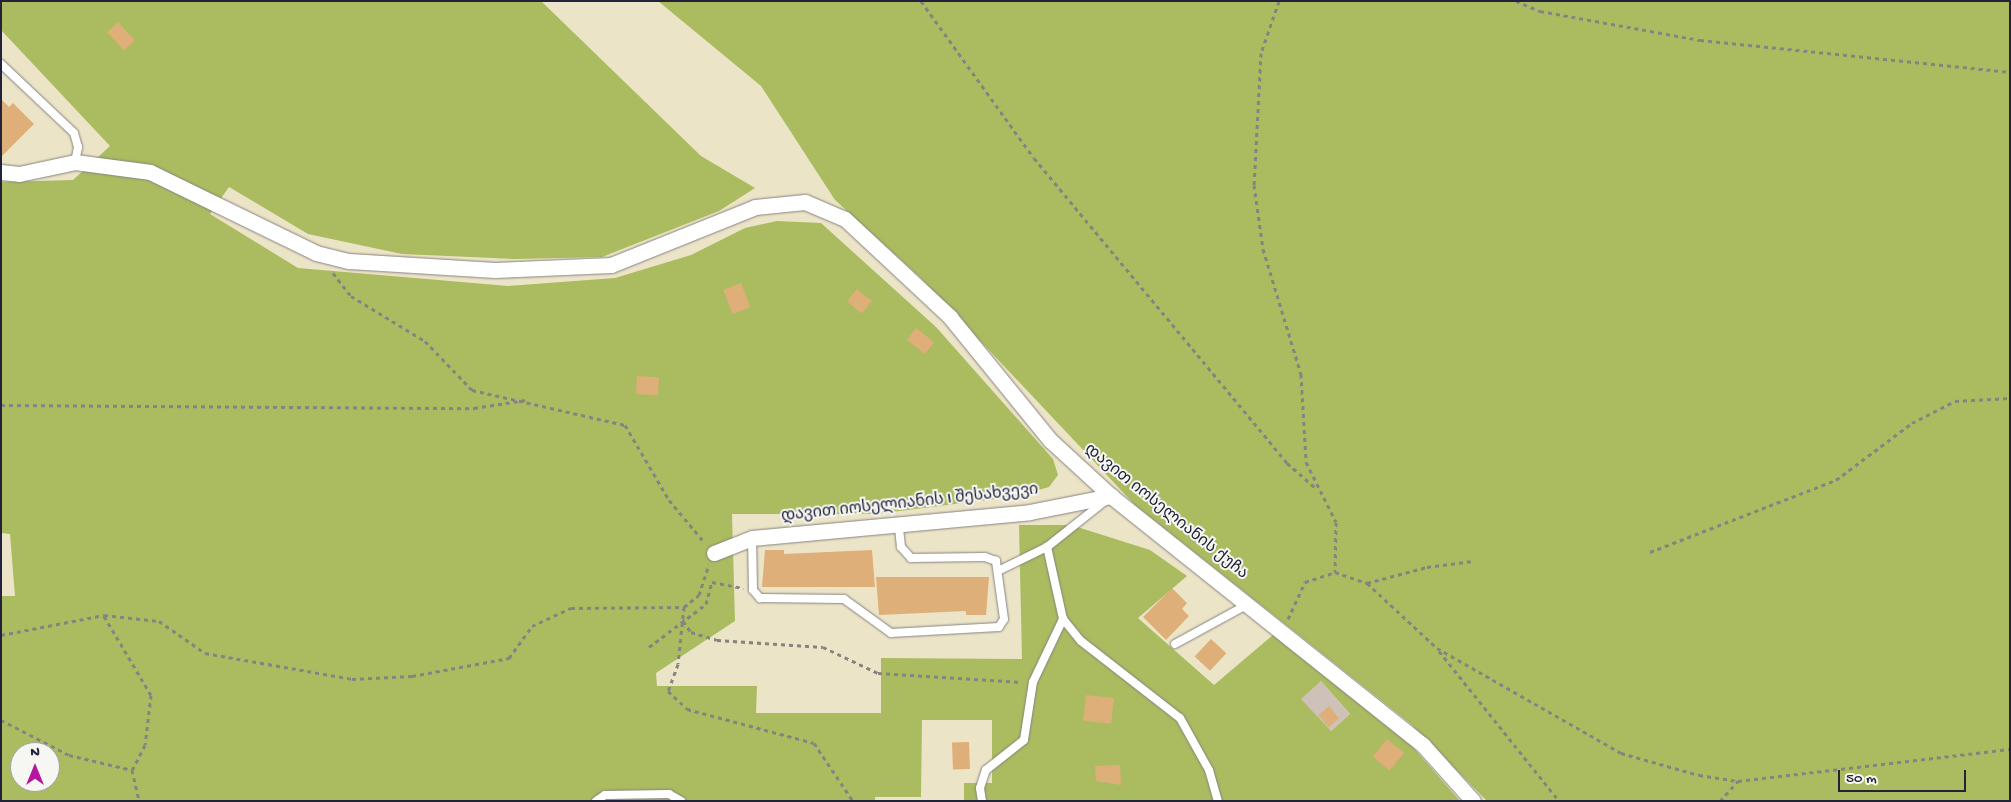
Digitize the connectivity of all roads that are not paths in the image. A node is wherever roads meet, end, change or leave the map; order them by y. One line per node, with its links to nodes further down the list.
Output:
1 (1, 64): 2 (lane)
2 (75, 162): 3 (street); 4 (street, დავით იოსელიანის ქუჩა)
3 (1, 172)
4 (1111, 496): 5 (street, დავით იოსელიანის I შესახვევი); 7 (lane); 10 (street, დავით იოსელიანის ქუჩა)
5 (899, 527): 6 (street, დავით იოსელიანის I შესახვევი); 9 (lane)
6 (752, 538): 8 (street, დავით იოსელიანის I შესახვევი); 9 (lane)
7 (1047, 547): 9 (lane); 11 (lane)
8 (714, 553)
9 (1000, 570)
10 (1248, 604): 12 (lane); 17 (street, დავით იოსელიანის ქუჩა)
11 (1063, 619): 15 (lane); 16 (lane)
12 (1175, 644)
13 (596, 801): 14 (lane)
14 (681, 801)
15 (982, 801)
16 (1218, 801)
17 (1472, 801)

